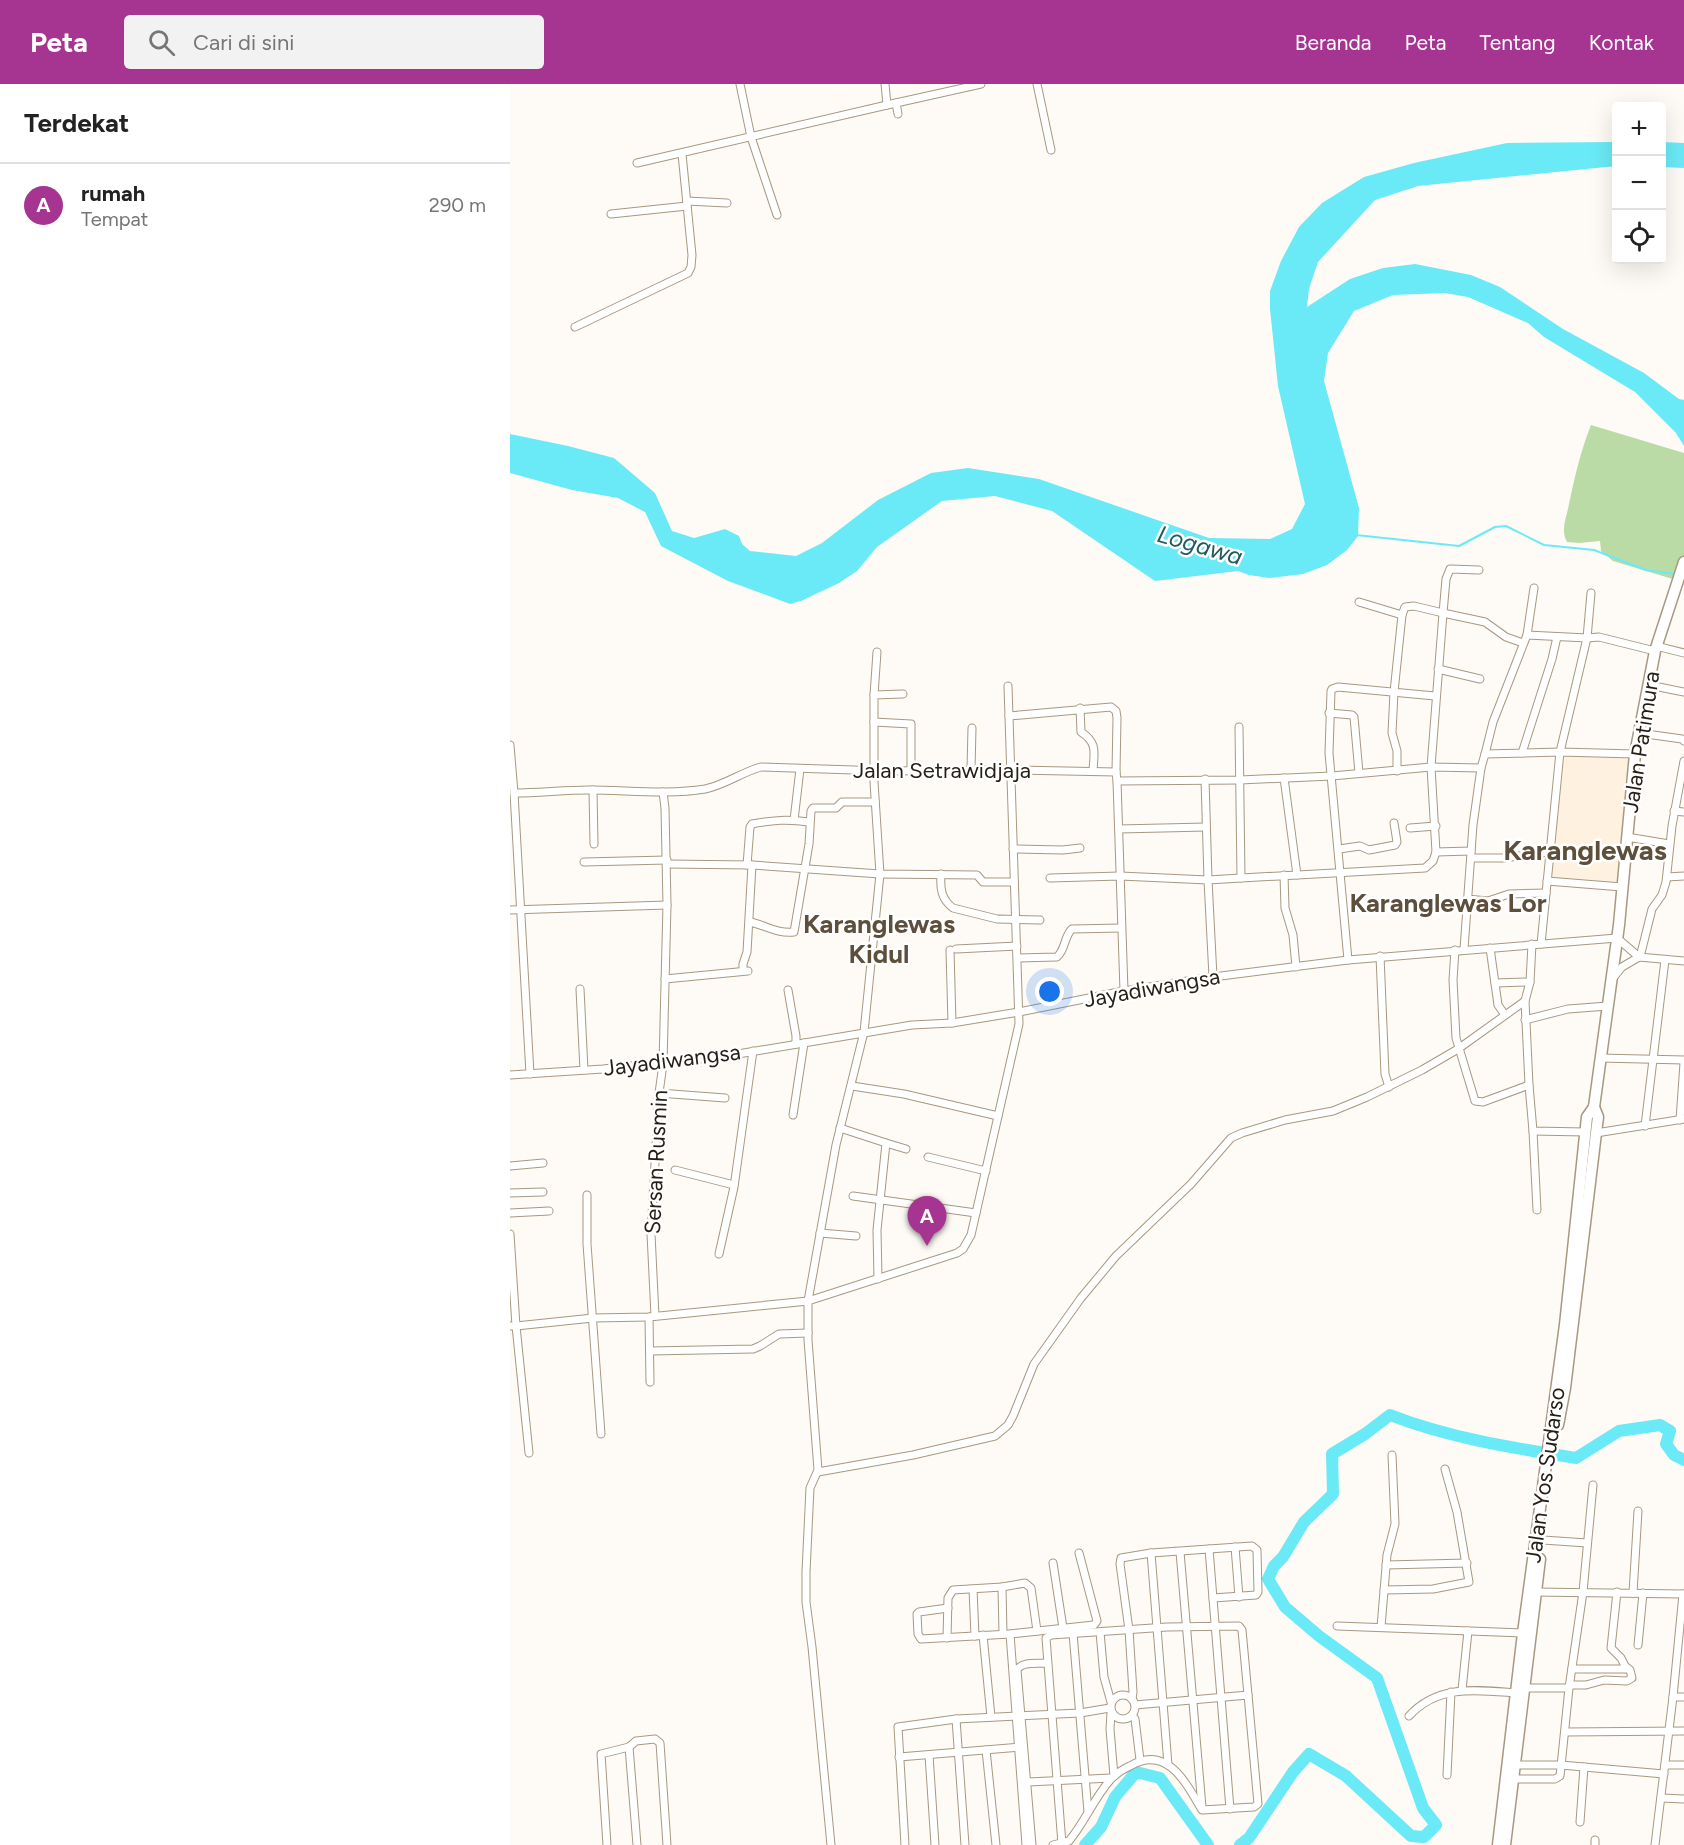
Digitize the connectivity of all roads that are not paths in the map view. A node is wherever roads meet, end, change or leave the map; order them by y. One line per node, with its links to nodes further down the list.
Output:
1 (740, 84): 8 (street)
2 (885, 84): 6 (street)
3 (981, 84): 5 (street)
4 (1037, 84): 9 (street)
5 (896, 103): 6 (street); 7 (street)
6 (887, 105): 8 (street)
7 (898, 114)
8 (750, 137): 10 (street); 15 (street)
9 (1051, 150)
10 (682, 154): 11 (street); 12 (street)
11 (637, 163)
12 (687, 203): 13 (street); 14 (street); 16 (street)
13 (727, 203)
14 (611, 214)
15 (777, 214)
16 (575, 327)
17 (1684, 562): 28 (highway, Jalan Patimura)
18 (1479, 570): 22 (street)
19 (1534, 588): 24 (street)
20 (1591, 593): 26 (street)
21 (1359, 602): 23 (street)
22 (1443, 613): 23 (street); 27 (street); 31 (street)
23 (1402, 615): 35 (street)
24 (1527, 635): 25 (street); 27 (street)
25 (1557, 637): 26 (street); 50 (street)
26 (1587, 638): 28 (street); 49 (street)
27 (1523, 643): 51 (street)
28 (1656, 648): 30 (street); 33 (highway, Jalan Patimura)
29 (876, 652): 38 (street)
30 (1684, 653)
31 (1438, 669): 32 (street); 39 (street)
32 (1479, 680)
33 (1649, 685): 36 (street); 46 (highway, Jalan Patimura)
34 (1008, 686): 42 (street)
35 (1394, 692): 39 (street); 41 (street); 63 (street)
36 (1684, 692)
37 (903, 694): 38 (street)
38 (874, 695): 43 (street)
39 (1435, 696): 53 (street)
40 (1080, 708): 42 (street); 61 (street); 62 (street)
41 (1329, 713): 64 (street); 65 (street)
42 (1009, 716): 58 (street)
43 (874, 722): 59 (street); 60 (street)
44 (1239, 727): 68 (street)
45 (972, 728): 57 (street)
46 (1639, 734): 47 (street); 52 (highway, Jalan Patimura)
47 (1683, 739)
48 (510, 745): 72 (street)
49 (1560, 752): 50 (street); 52 (street); 90 (street)
50 (1522, 753): 51 (street)
51 (1485, 754): 55 (street)
52 (1635, 754): 83 (highway, Jalan Patimura)
53 (1431, 767): 55 (street); 63 (street); 79 (street)
54 (1683, 767): 74 (street)
55 (1481, 768): 91 (street)
56 (800, 769): 59 (street, Jalan Setrawidjaja); 71 (street, Jalan Setrawidjaja); 76 (street)
57 (971, 770): 58 (street, Jalan Setrawidjaja); 60 (street, Jalan Setrawidjaja)
58 (1011, 770): 61 (street, Jalan Setrawidjaja); 87 (street)
59 (874, 771): 60 (street, Jalan Setrawidjaja); 73 (street)
60 (910, 771)
61 (1093, 771): 62 (street, Jalan Setrawidjaja)
62 (1116, 771): 69 (street)
63 (1397, 771): 64 (street)
64 (1359, 773): 65 (street)
65 (1332, 776): 66 (street); 88 (street)
66 (1284, 778): 68 (street); 101 (street)
67 (1205, 779): 68 (street); 69 (street); 80 (street)
68 (1240, 780): 105 (street)
69 (1118, 781): 82 (street)
70 (593, 790): 71 (street, Jalan Setrawidjaja); 72 (street, Jalan Setrawidjaja); 85 (street)
71 (663, 792): 93 (street, Sersan Rusmin)
72 (514, 793): 113 (street)
73 (875, 802): 77 (street); 96 (street)
74 (1674, 811): 75 (street); 84 (street)
75 (1684, 812)
76 (794, 820): 77 (street); 94 (street)
77 (809, 822): 95 (street)
78 (1394, 823): 88 (street)
79 (1436, 826): 81 (street); 89 (street)
80 (1206, 827): 82 (street); 106 (street)
81 (1410, 828)
82 (1119, 829): 100 (street)
83 (1627, 837): 84 (street); 109 (highway, Jalan Patimura)
84 (1669, 843): 103 (street)
85 (594, 844)
86 (1080, 848): 87 (street)
87 (1013, 849): 108 (street)
88 (1339, 849): 98 (street)
89 (1436, 852): 91 (street); 98 (street)
90 (1549, 852): 91 (street); 107 (street)
91 (1471, 854): 111 (street)
92 (584, 862): 93 (street)
93 (667, 862): 94 (street); 112 (street, Sersan Rusmin)
94 (749, 865): 95 (street); 117 (street)
95 (805, 868): 96 (street); 117 (street)
96 (880, 874): 97 (street); 147 (street)
97 (941, 874): 108 (street); 115 (street)
98 (1341, 874): 101 (street); 129 (street)
99 (1284, 875): 101 (street); 105 (street); 132 (street)
100 (1120, 876): 104 (street); 106 (street); 118 (street)
101 (1297, 876)
102 (1684, 876): 103 (street)
103 (1667, 877): 127 (street)
104 (1050, 878)
105 (1241, 878): 106 (street)
106 (1208, 879): 133 (street)
107 (1547, 881): 109 (street); 110 (street)
108 (1014, 882): 115 (street)
109 (1622, 887): 119 (highway, Jalan Patimura)
110 (1546, 893): 111 (street); 121 (street)
111 (1467, 899): 124 (street)
112 (668, 905): 113 (street); 134 (street, Sersan Rusmin)
113 (521, 909): 114 (street); 157 (street)
114 (510, 910)
115 (1016, 920): 116 (street); 122 (street)
116 (1040, 920)
117 (750, 922): 134 (street)
118 (1121, 928): 128 (street); 140 (street)
119 (1617, 938): 121 (street, Jayadiwangsa); 127 (street); 135 (highway, Jalan Yos Sudarso)
120 (1532, 944): 121 (street, Jayadiwangsa); 123 (street, Jayadiwangsa); 136 (street)
121 (1541, 944)
122 (1017, 946): 128 (street); 146 (street)
123 (1490, 948): 124 (street, Jayadiwangsa); 137 (street)
124 (1464, 949): 125 (street, Jayadiwangsa)
125 (1455, 950): 126 (street, Jayadiwangsa); 150 (street)
126 (1380, 956): 129 (street, Jayadiwangsa); 161 (street)
127 (1639, 957): 130 (street); 135 (street)
128 (1018, 958): 143 (street)
129 (1348, 960): 132 (street, Jayadiwangsa)
130 (1665, 960): 131 (street); 153 (street)
131 (1684, 961)
132 (1296, 967): 133 (street, Jayadiwangsa)
133 (1213, 977): 140 (street, Jayadiwangsa)
134 (665, 979): 155 (street, Sersan Rusmin)
135 (1611, 980): 142 (highway, Jalan Yos Sudarso)
136 (1530, 982): 137 (street); 141 (street)
137 (1494, 984): 144 (street)
138 (580, 989): 156 (street)
139 (788, 990): 149 (street)
140 (1124, 992): 143 (street, Jayadiwangsa)
141 (1525, 1001): 144 (street); 145 (street)
142 (1608, 1006): 145 (street); 152 (highway, Jalan Yos Sudarso)
143 (1019, 1012): 146 (street, Jayadiwangsa); 165 (street)
144 (1505, 1015): 150 (street)
145 (1525, 1020): 159 (street)
146 (952, 1023): 147 (street, Jayadiwangsa)
147 (864, 1032): 148 (street, Jayadiwangsa); 160 (street)
148 (804, 1043): 149 (street, Jayadiwangsa); 164 (street)
149 (796, 1044): 151 (street, Jayadiwangsa)
150 (1457, 1045): 159 (street); 161 (street)
151 (753, 1051): 155 (street, Jayadiwangsa); 178 (street)
152 (1600, 1058): 153 (street); 170 (highway, Jalan Yos Sudarso)
153 (1653, 1059): 154 (street); 167 (street)
154 (1684, 1061): 166 (street)
155 (663, 1064): 156 (street, Jayadiwangsa); 162 (street, Sersan Rusmin)
156 (584, 1070): 157 (street, Jayadiwangsa)
157 (530, 1074): 158 (street, Jayadiwangsa)
158 (510, 1075)
159 (1529, 1084): 169 (street)
160 (852, 1086): 165 (street); 168 (street)
161 (1389, 1087): 203 (street)
162 (659, 1093): 163 (street); 194 (street, Sersan Rusmin)
163 (725, 1098)
164 (793, 1115)
165 (998, 1116): 177 (street)
166 (1682, 1120): 167 (street)
167 (1646, 1126): 170 (street)
168 (840, 1128): 171 (street); 188 (street)
169 (1533, 1131): 170 (street); 184 (street)
170 (1591, 1133): 206 (highway, Jalan Yos Sudarso)
171 (886, 1143): 172 (street); 183 (street)
172 (906, 1149)
173 (928, 1157): 177 (street)
174 (543, 1163): 175 (street)
175 (510, 1166)
176 (675, 1170): 178 (street)
177 (986, 1171): 187 (street)
178 (734, 1185): 191 (street)
179 (543, 1192): 180 (street)
180 (510, 1193)
181 (587, 1195): 195 (street)
182 (853, 1196): 183 (street)
183 (879, 1200): 187 (street); 192 (street)
184 (1537, 1210)
185 (549, 1211): 186 (street)
186 (510, 1213)
187 (976, 1213): 192 (street)
188 (820, 1233): 190 (street); 193 (street)
189 (510, 1234): 196 (street)
190 (856, 1236)
191 (719, 1254)
192 (878, 1279): 193 (street)
193 (808, 1300): 194 (street); 197 (street)
194 (652, 1316): 195 (street); 198 (street, Sersan Rusmin)
195 (592, 1318): 196 (street); 200 (street)
196 (513, 1326): 201 (street)
197 (808, 1333): 198 (street); 203 (street)
198 (650, 1351): 199 (street, Sersan Rusmin)
199 (650, 1382)
200 (600, 1434)
201 (529, 1453)
202 (1392, 1455): 217 (street)
203 (818, 1469): 304 (street)
204 (1445, 1469): 216 (street)
205 (1593, 1485): 209 (street)
206 (1547, 1488): 208 (highway, Jalan Yos Sudarso); 221 (highway, Jalan Yos Sudarso)
207 (1638, 1511): 224 (street)
208 (1543, 1540): 209 (street); 221 (highway, Jalan Yos Sudarso)
209 (1587, 1543): 222 (street)
210 (1235, 1547): 211 (street); 227 (street); 227 (street)
211 (1209, 1549): 212 (street); 228 (street)
212 (1180, 1552): 214 (street); 230 (street)
213 (1079, 1553): 235 (street)
214 (1151, 1553): 233 (street); 236 (street)
215 (1053, 1563): 235 (street)
216 (1467, 1563): 217 (street); 220 (street)
217 (1386, 1565): 220 (street)
218 (1002, 1587): 219 (street); 237 (street); 241 (street)
219 (973, 1590): 229 (street); 244 (street)
220 (1384, 1590): 234 (street)
221 (1532, 1591): 222 (street); 240 (highway, Jalan Yos Sudarso); 254 (highway, Jalan Yos Sudarso)
222 (1584, 1592): 223 (street); 250 (street)
223 (1617, 1592): 224 (street); 251 (street)
224 (1633, 1593): 225 (street)
225 (1642, 1593): 226 (street); 246 (street)
226 (1684, 1594): 248 (street)
227 (1239, 1597): 228 (street)
228 (1213, 1598): 231 (street)
229 (948, 1608): 245 (street); 245 (street)
230 (1186, 1626): 231 (street); 233 (street); 260 (street)
231 (1215, 1626): 256 (street); 259 (street)
232 (1337, 1626): 234 (street)
233 (1156, 1627): 236 (street); 262 (street)
234 (1381, 1627): 238 (street)
235 (1063, 1628): 237 (street)
236 (1129, 1630): 239 (street); 261 (street)
237 (1039, 1631): 241 (street); 247 (street)
238 (1468, 1631): 240 (street); 253 (street)
239 (1100, 1632): 242 (street); 263 (street)
240 (1523, 1633): 254 (highway, Jalan Yos Sudarso)
241 (1007, 1634): 243 (street); 266 (street)
242 (1073, 1634): 249 (street); 265 (street)
243 (983, 1635): 244 (street); 269 (street)
244 (975, 1636): 245 (street)
245 (947, 1638)
246 (1638, 1646)
247 (1042, 1655)
248 (1680, 1662): 257 (street)
249 (1046, 1663): 264 (street); 266 (street)
250 (1572, 1669): 251 (street); 252 (street)
251 (1627, 1669): 252 (street)
252 (1570, 1686): 254 (street); 273 (street)
253 (1462, 1690): 254 (street); 255 (street)
254 (1520, 1691): 285 (highway, Jalan Yos Sudarso); 312 (highway, Jalan Yos Sudarso)
255 (1451, 1692): 268 (street); 288 (street)
256 (1248, 1695): 259 (street); 296 (street)
257 (1673, 1697): 258 (street); 271 (street)
258 (1684, 1697)
259 (1220, 1698): 260 (street); 296 (street)
260 (1192, 1701): 262 (street); 297 (street)
261 (1133, 1702): 262 (street); 263 (street); 267 (street)
262 (1164, 1703): 281 (street)
263 (1111, 1708): 265 (street); 267 (street); 289 (street)
264 (1052, 1713): 265 (street); 266 (street); 291 (street)
265 (1080, 1713): 292 (street)
266 (1019, 1715): 269 (street); 275 (street)
267 (1132, 1715): 280 (street)
268 (1409, 1716)
269 (991, 1718): 270 (street)
270 (956, 1719): 277 (street); 279 (street)
271 (1669, 1731): 272 (street); 273 (street); 283 (street)
272 (1684, 1731)
273 (1566, 1732): 282 (street)
274 (629, 1747): 301 (street); 302 (street); 303 (street)
275 (1022, 1747): 276 (street); 293 (street); 309 (street)
276 (986, 1750): 277 (street); 308 (street)
277 (958, 1753): 278 (street); 307 (street)
278 (929, 1755): 279 (street); 306 (street)
279 (899, 1757): 305 (street)
280 (1140, 1760): 281 (street); 289 (street)
281 (1168, 1765): 297 (street)
282 (1561, 1765): 285 (street); 286 (street); 290 (street)
283 (1665, 1765): 284 (street); 287 (street)
284 (1684, 1765)
285 (1515, 1766): 290 (highway, Jalan Yos Sudarso)
286 (1584, 1767): 287 (street); 299 (street)
287 (1664, 1773): 294 (street)
288 (1447, 1775)
289 (1113, 1777): 292 (street); 298 (street)
290 (1514, 1779): 313 (highway, Jalan Yos Sudarso)
291 (1057, 1780): 292 (street); 293 (street); 300 (street)
292 (1085, 1780): 298 (street)
293 (1028, 1782): 310 (street)
294 (1661, 1798): 295 (street); 314 (street)
295 (1684, 1799)
296 (1230, 1809): 297 (street)
297 (1202, 1810)
298 (1088, 1812): 300 (street)
299 (1580, 1822)
300 (1062, 1844): 311 (street)
301 (607, 1845)
302 (637, 1845)
303 (667, 1845)
304 (831, 1845)
305 (905, 1845)
306 (935, 1845)
307 (965, 1845)
308 (996, 1845)
309 (1026, 1845)
310 (1032, 1845)
311 (1053, 1845)
312 (1498, 1845)
313 (1505, 1845)
314 (1655, 1845)

